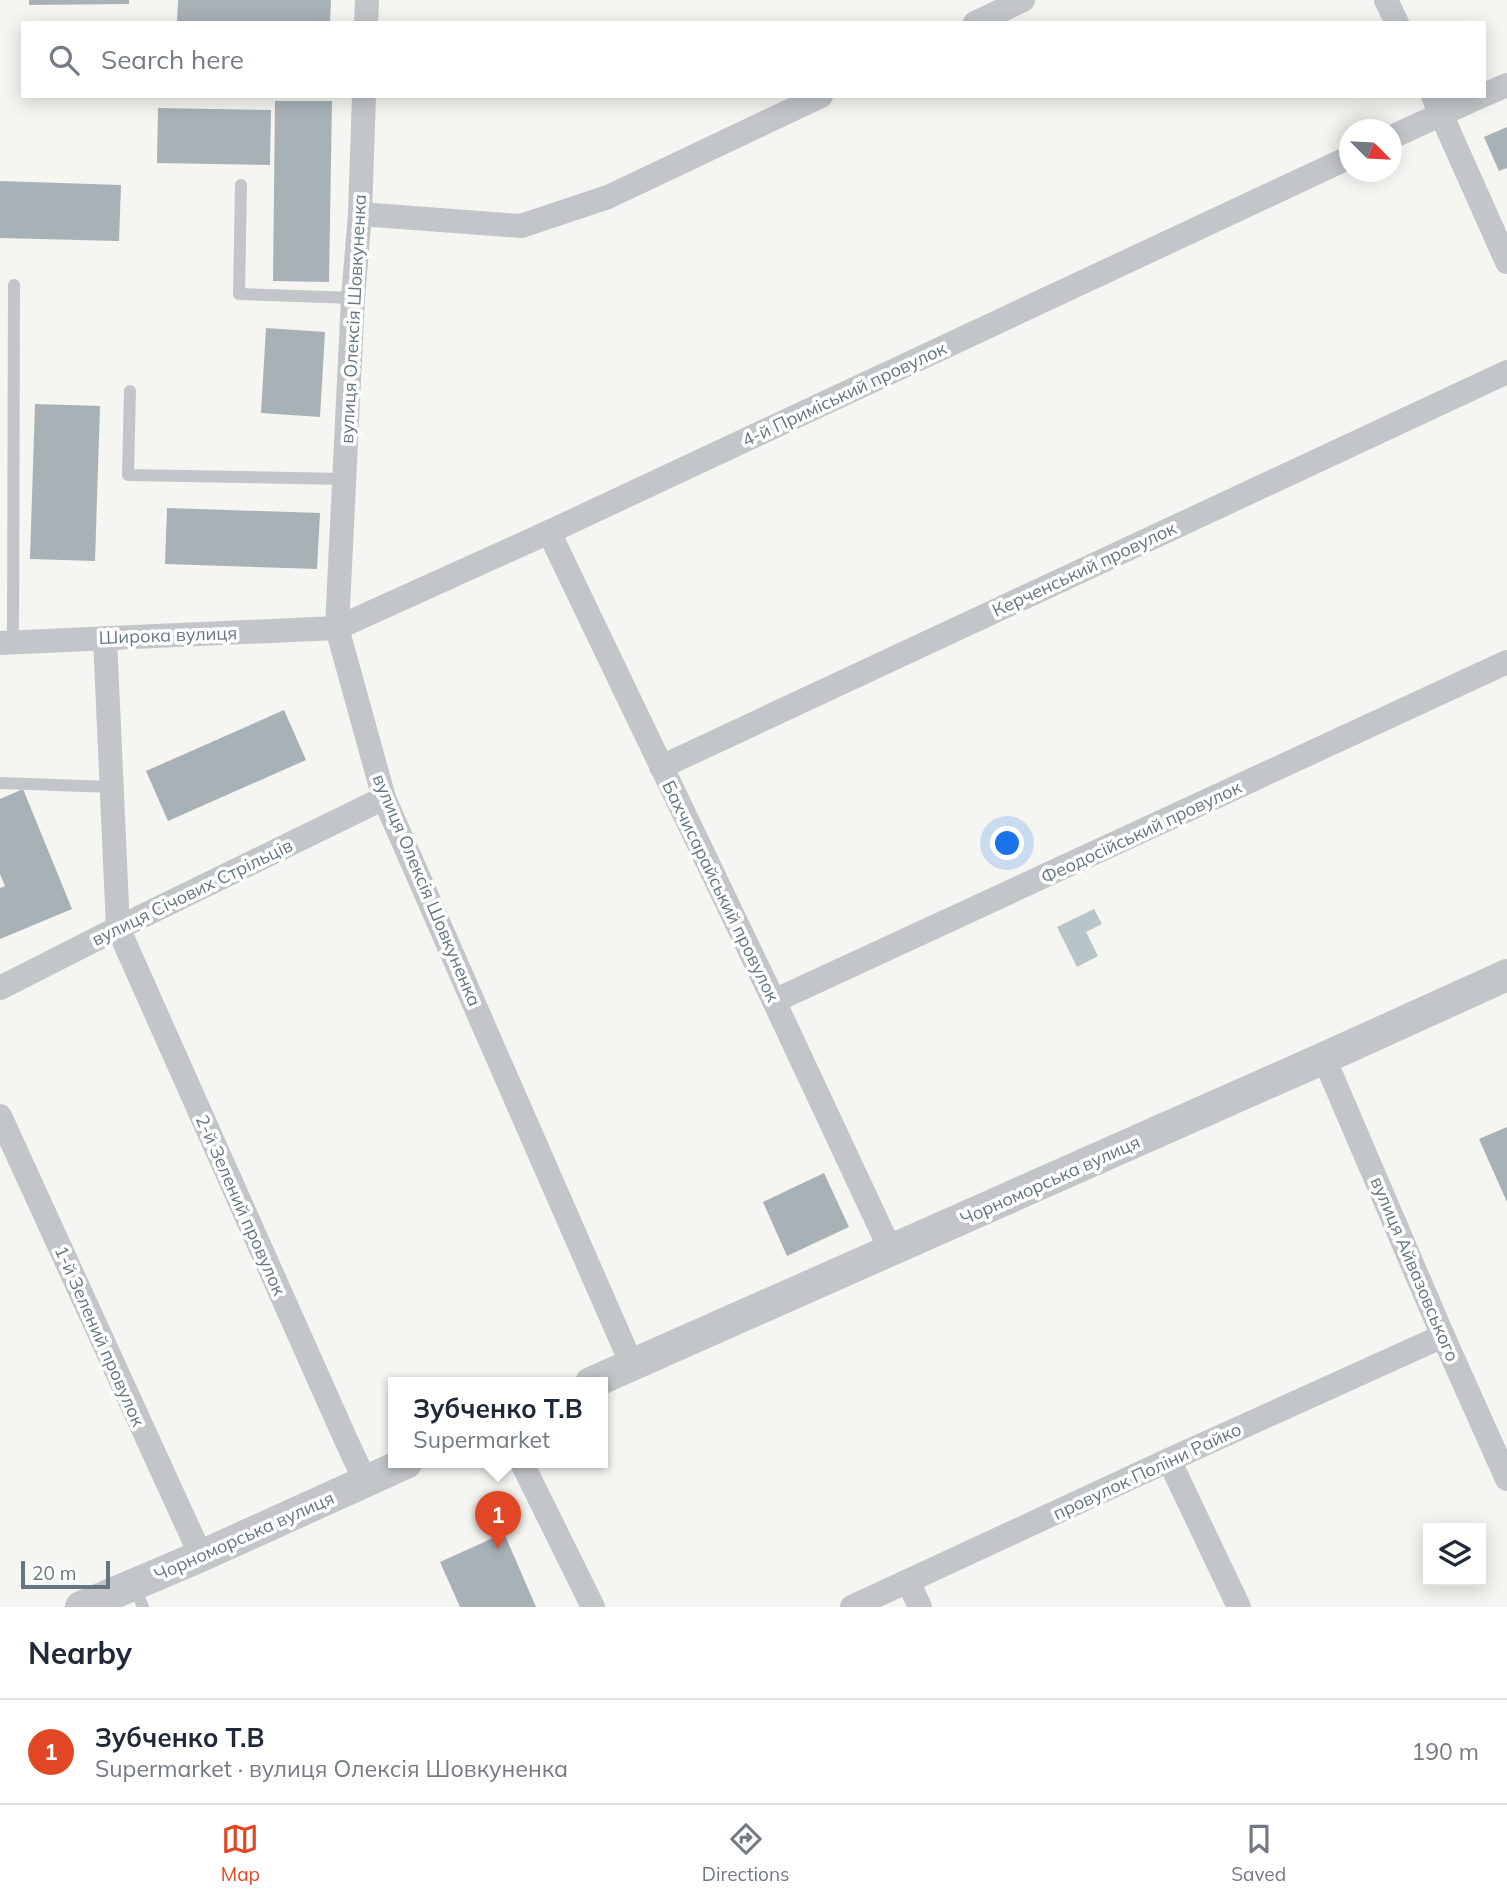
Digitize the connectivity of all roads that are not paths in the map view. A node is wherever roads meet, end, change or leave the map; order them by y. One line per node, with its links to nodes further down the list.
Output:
1 (367, 0): 4 (street)
2 (1023, 0): 5 (street)
3 (1386, 0): 6 (street)
4 (366, 21)
5 (979, 21)
6 (1396, 21)
7 (1507, 85): 8 (street)
8 (1486, 95)
9 (364, 98): 16 (street, вулиця Олексія Шовкуненка)
10 (817, 98): 16 (street)
11 (1473, 98): 12 (street)
12 (1437, 105): 13 (street); 17 (street)
13 (1402, 129)
14 (1339, 162): 23 (street, 4-й Приміський провулок)
15 (241, 185): 19 (lane)
16 (360, 214): 19 (street, вулиця Олексія Шовкуненка)
17 (1507, 262)
18 (14, 285): 26 (lane)
19 (353, 298): 22 (street, вулиця Олексія Шовкуненка)
20 (1507, 372): 28 (street, Керченський провулок)
21 (130, 391): 22 (lane)
22 (344, 479): 24 (street, вулиця Олексія Шовкуненка)
23 (549, 532): 24 (street, 4-й Приміський провулок); 28 (street, Бахчисарайський провулок)
24 (337, 628): 25 (street, Широка вулиця); 31 (street, вулиця Олексія Шовкуненка)
25 (105, 638): 26 (street, Широка вулиця); 30 (street)
26 (6, 643)
27 (1507, 662): 35 (street, Феодосійський провулок)
28 (661, 767): 35 (street, Бахчисарайський провулок)
29 (0, 783): 30 (lane)
30 (112, 786): 32 (street)
31 (384, 798): 32 (street, вулиця Січових Стрільців); 40 (street, вулиця Олексія Шовкуненка)
32 (118, 928): 34 (street, вулиця Січових Стрільців); 47 (street, 2-й Зелений провулок)
33 (1507, 975): 36 (street, Чорноморська вулиця)
34 (0, 988)
35 (774, 1001): 38 (street, Бахчисарайський провулок)
36 (1324, 1058): 38 (street, Чорноморська вулиця); 39 (street, вулиця Айвазовського)
37 (0, 1116): 48 (street, 1-й Зелений провулок)
38 (891, 1251): 40 (street, Чорноморська вулиця)
39 (1443, 1336): 42 (street, вулиця Айвазовського); 43 (street, провулок Поліни Райко)
40 (632, 1365): 41 (street, Чорноморська вулиця)
41 (605, 1377)
42 (1497, 1429): 46 (street, вулиця Айвазовського)
43 (1169, 1460): 49 (street, провулок Поліни Райко); 55 (street)
44 (395, 1468): 47 (street, Чорноморська вулиця)
45 (524, 1468): 52 (street)
46 (1507, 1479)
47 (365, 1481): 48 (street, Чорноморська вулиця)
48 (201, 1556): 50 (street, Чорноморська вулиця)
49 (908, 1581): 53 (street, провулок Поліни Райко); 54 (street)
50 (139, 1596): 51 (street, Чорноморська вулиця)
51 (81, 1607)
52 (593, 1607)
53 (852, 1607)
54 (920, 1607)
55 (1239, 1607)

